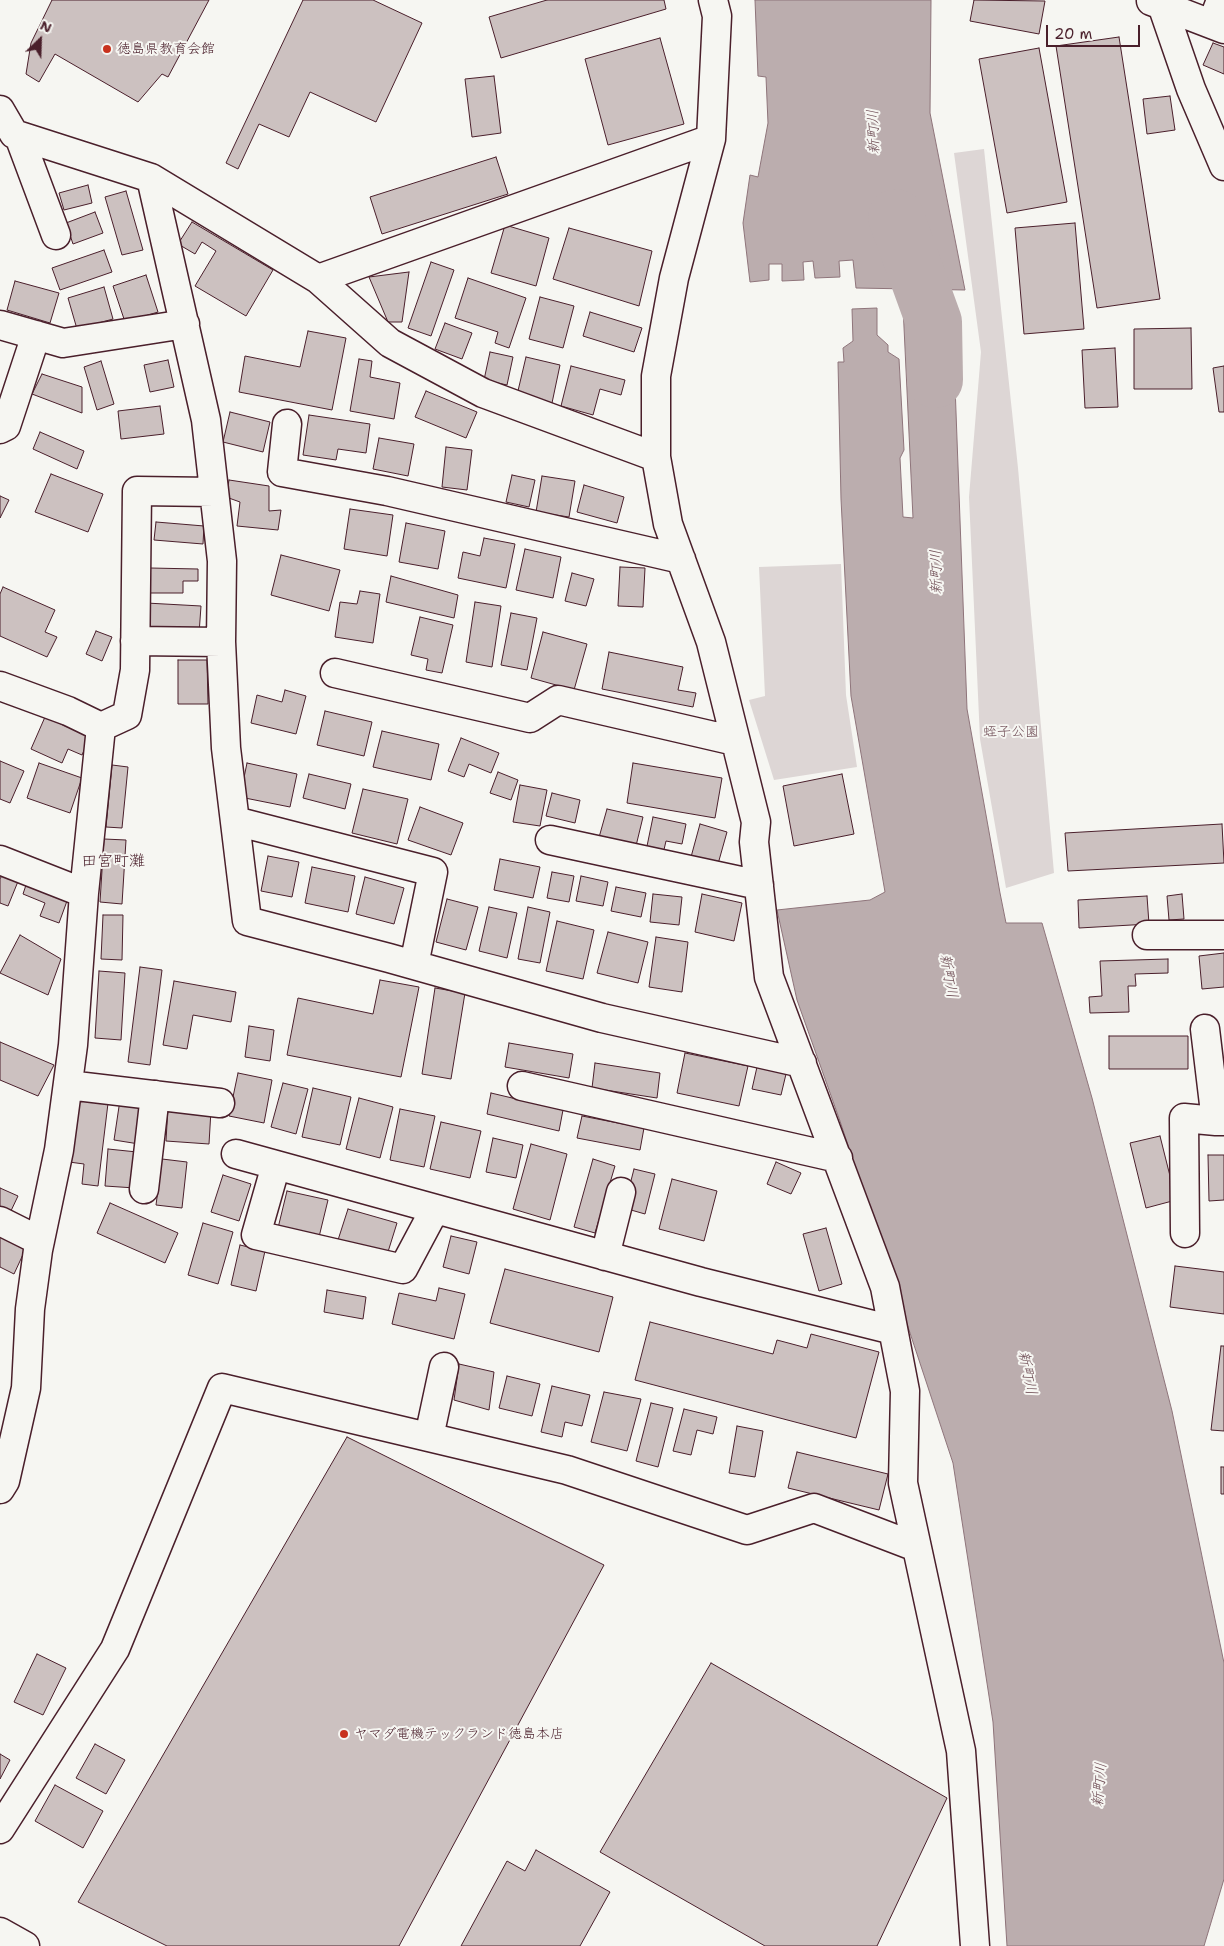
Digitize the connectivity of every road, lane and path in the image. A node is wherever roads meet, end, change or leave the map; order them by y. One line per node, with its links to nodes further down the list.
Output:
1 (713, 0): 6 (street)
2 (1154, 2): 3 (street); 7 (street)
3 (1219, 17)
4 (0, 110): 5 (street)
5 (19, 136): 8 (street); 9 (street)
6 (711, 139): 10 (street); 16 (street)
7 (1224, 166)
8 (151, 178): 10 (street); 11 (street)
9 (56, 235)
10 (318, 279): 16 (street)
11 (185, 324): 13 (street); 17 (street)
12 (0, 325): 13 (street)
13 (36, 335): 15 (street)
14 (287, 424): 18 (street)
15 (0, 429)
16 (656, 457): 18 (street)
17 (214, 492): 19 (street); 20 (street)
18 (681, 559): 24 (street)
19 (135, 641): 20 (street); 23 (street)
20 (220, 642): 25 (street)
21 (335, 673): 24 (street)
22 (0, 686): 23 (street)
23 (101, 727): 29 (street)
24 (735, 741): 28 (street)
25 (235, 821): 32 (street); 32 (street)
26 (550, 840): 28 (street)
27 (0, 860): 29 (street)
28 (759, 885): 34 (street)
29 (84, 893): 35 (street)
30 (1148, 935): 31 (street)
31 (1224, 935)
32 (414, 965): 34 (street)
33 (1206, 1029): 39 (street)
34 (802, 1063): 41 (street)
35 (68, 1084): 37 (street); 48 (street)
36 (522, 1086): 41 (street)
37 (155, 1096): 38 (street); 43 (street)
38 (220, 1103)
39 (1220, 1121): 47 (street)
40 (236, 1154): 42 (street)
41 (838, 1158): 50 (street)
42 (276, 1165): 45 (street); 45 (street)
43 (144, 1189)
44 (621, 1192): 49 (street)
45 (435, 1209): 49 (street)
46 (0, 1221): 48 (street)
47 (1185, 1233)
48 (40, 1241): 53 (street)
49 (605, 1256): 50 (street)
50 (894, 1330): 54 (street)
51 (444, 1367): 52 (street)
52 (429, 1437): 54 (street); 55 (street)
53 (0, 1490)
54 (916, 1547): 58 (street)
55 (0, 1829)
56 (0, 1932): 57 (street)
57 (25, 1946)
58 (975, 1946)

